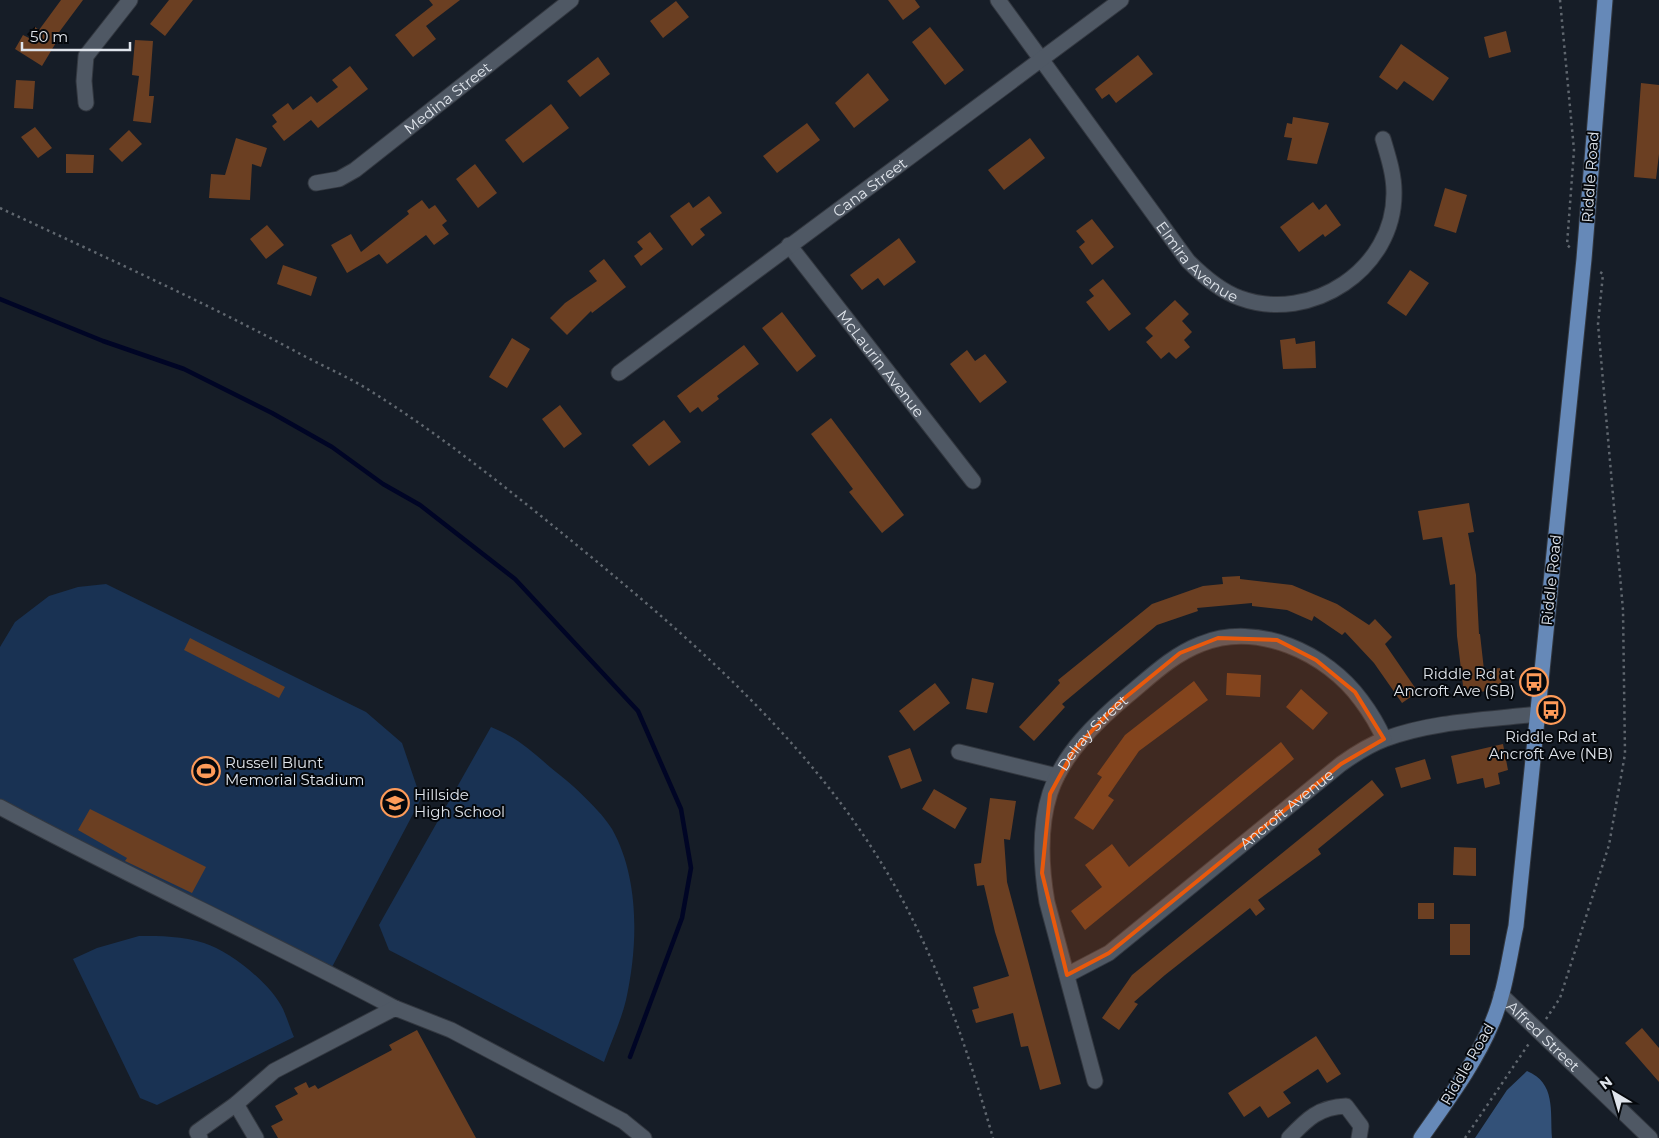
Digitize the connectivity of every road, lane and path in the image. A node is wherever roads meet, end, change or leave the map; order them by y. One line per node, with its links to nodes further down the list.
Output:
1 (130, 0): 8 (street)
2 (571, 0): 10 (street, Medina Street)
3 (998, 0): 7 (street, Elmira Avenue)
4 (1121, 0): 7 (street, Cana Street)
5 (1560, 0): 13 (path)
6 (1605, 0): 13 (main road, Riddle Road)
7 (1041, 59): 9 (street, Elmira Avenue); 12 (street, Cana Street)
8 (86, 102)
9 (1383, 139)
10 (316, 183)
11 (0, 208): 30 (path)
12 (789, 245): 14 (street, Cana Street); 15 (street, McLaurin Avenue)
13 (1584, 259): 16 (main road, Riddle Road); 24 (path)
14 (619, 373)
15 (973, 481)
16 (1538, 714): 17 (street, Ancroft Avenue); 22 (main road, Riddle Road)
17 (1384, 739): 19 (street, Delray Street); 21 (street, Ancroft Avenue)
18 (958, 752): 19 (street)
19 (1057, 776): 21 (street, Delray Street)
20 (0, 807): 23 (street)
21 (1067, 976): 25 (street, Delray Street)
22 (1501, 995): 24 (street, Alfred Street); 33 (main road, Riddle Road)
23 (395, 1008): 26 (street); 29 (street)
24 (1538, 1030): 34 (path); 35 (street, Alfred Street)
25 (1095, 1081)
26 (236, 1104): 27 (street); 28 (street)
27 (198, 1135)
28 (256, 1138)
29 (644, 1138)
30 (993, 1138)
31 (1290, 1138): 32 (street)
32 (1358, 1138)
33 (1421, 1138)
34 (1465, 1138)
35 (1650, 1138)

